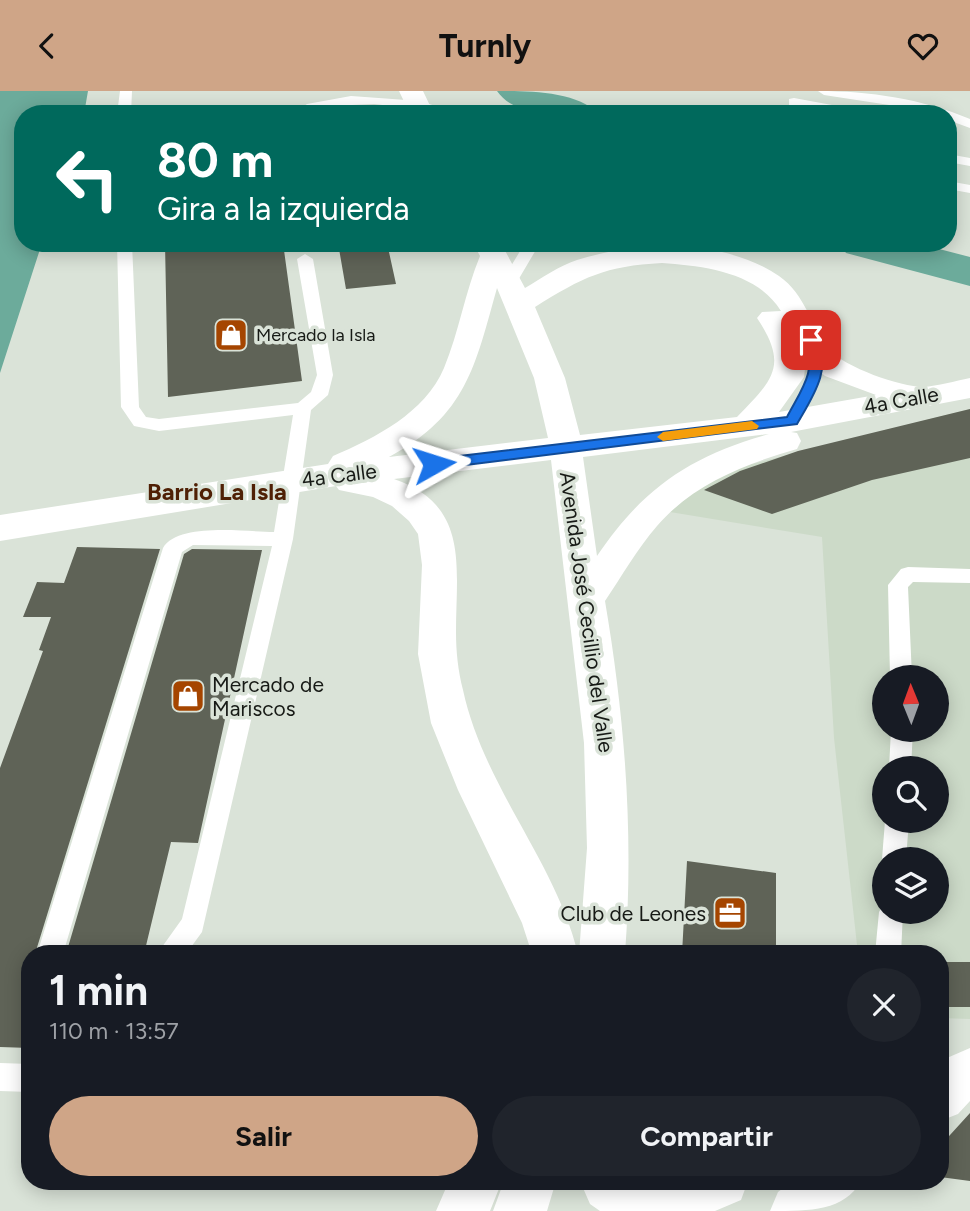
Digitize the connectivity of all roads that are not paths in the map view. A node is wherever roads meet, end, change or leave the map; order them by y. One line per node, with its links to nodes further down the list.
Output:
1 (824, 91): 4 (lane)
2 (317, 105): 3 (lane)
3 (404, 105)
4 (910, 105)
5 (124, 252): 18 (lane)
6 (487, 252): 21 (street)
7 (491, 252): 12 (street, Avenida José Cecillio del Valle)
8 (529, 252): 12 (lane)
9 (644, 252): 10 (lane)
10 (650, 254): 12 (street); 13 (street)
11 (305, 259): 18 (lane)
12 (513, 294): 14 (street, Avenida José Cecillio del Valle)
13 (818, 355): 16 (street); 19 (street)
14 (541, 359): 20 (street); 25 (street, Avenida José Cecillio del Valle)
15 (970, 388): 16 (street, 4a Calle)
16 (919, 397): 19 (street, 4a Calle)
17 (970, 399): 25 (street)
18 (303, 408): 23 (lane)
19 (792, 421): 20 (street, 4a Calle)
20 (747, 426): 21 (street, 4a Calle)
21 (314, 477): 22 (street, 4a Calle); 28 (street)
22 (0, 528)
23 (283, 539): 29 (lane); 30 (lane)
24 (970, 576): 26 (lane)
25 (587, 597): 31 (street, Avenida José Cecillio del Valle)
26 (901, 665)
27 (890, 924): 32 (lane)
28 (550, 942)
29 (53, 945)
30 (177, 945)
31 (603, 945)
32 (889, 945)
33 (0, 1077): 34 (lane)
34 (21, 1078)
35 (472, 1190): 40 (street)
36 (527, 1190): 41 (street)
37 (614, 1190): 38 (street)
38 (702, 1190)
39 (824, 1190): 42 (street)
40 (463, 1211)
41 (520, 1211)
42 (797, 1211)

